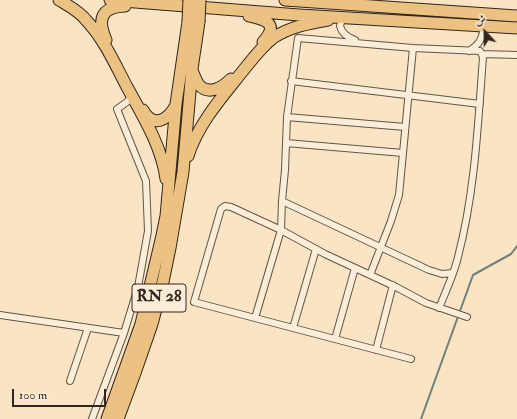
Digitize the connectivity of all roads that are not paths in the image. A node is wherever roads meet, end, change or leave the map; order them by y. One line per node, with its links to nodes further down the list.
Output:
1 (59, 0): 21 (highway)
2 (110, 0): 7 (highway)
3 (189, 0): 11 (highway, bridge)
4 (200, 0): 11 (highway, RN 28, bridge)
5 (285, 0): 6 (highway)
6 (323, 1): 9 (highway)
7 (154, 4): 8 (highway); 23 (highway)
8 (212, 8): 10 (highway); 19 (highway)
9 (517, 16)
10 (347, 17): 12 (highway); 14 (street); 29 (highway)
11 (193, 22): 19 (highway, RN 28); 23 (highway)
12 (484, 27): 13 (highway); 16 (street)
13 (517, 28)
14 (359, 42): 15 (street); 20 (street)
15 (413, 48): 16 (street); 22 (street)
16 (469, 51): 17 (street)
17 (482, 54): 18 (street); 24 (street)
18 (517, 55)
19 (192, 69): 29 (highway, RN 28)
20 (291, 81): 22 (street); 25 (street)
21 (132, 95): 30 (highway); 45 (street)
22 (409, 95): 24 (street); 26 (street)
23 (176, 104): 30 (highway)
24 (480, 104): 36 (street)
25 (287, 117): 26 (street); 27 (street)
26 (405, 127): 28 (street)
27 (286, 143): 28 (street); 31 (street)
28 (403, 153): 33 (street)
29 (183, 172): 52 (highway, RN 28)
30 (168, 198): 51 (highway, RN 28)
31 (282, 201): 32 (street); 33 (street)
32 (281, 230): 34 (street); 42 (street); 42 (street)
33 (380, 248): 36 (street); 37 (street)
34 (316, 249): 35 (street); 44 (street)
35 (355, 268): 37 (street); 46 (street)
36 (453, 273): 39 (street)
37 (370, 275): 38 (street)
38 (393, 285): 39 (street); 47 (street)
39 (439, 308): 41 (street)
40 (0, 315): 43 (street)
41 (467, 317)
42 (255, 318): 44 (street)
43 (88, 328): 45 (street); 49 (street)
44 (293, 328): 46 (street)
45 (124, 333): 50 (street)
46 (335, 339): 47 (street)
47 (376, 350): 48 (street)
48 (411, 359)
49 (70, 381)
50 (92, 419)
51 (107, 419)
52 (118, 419)

